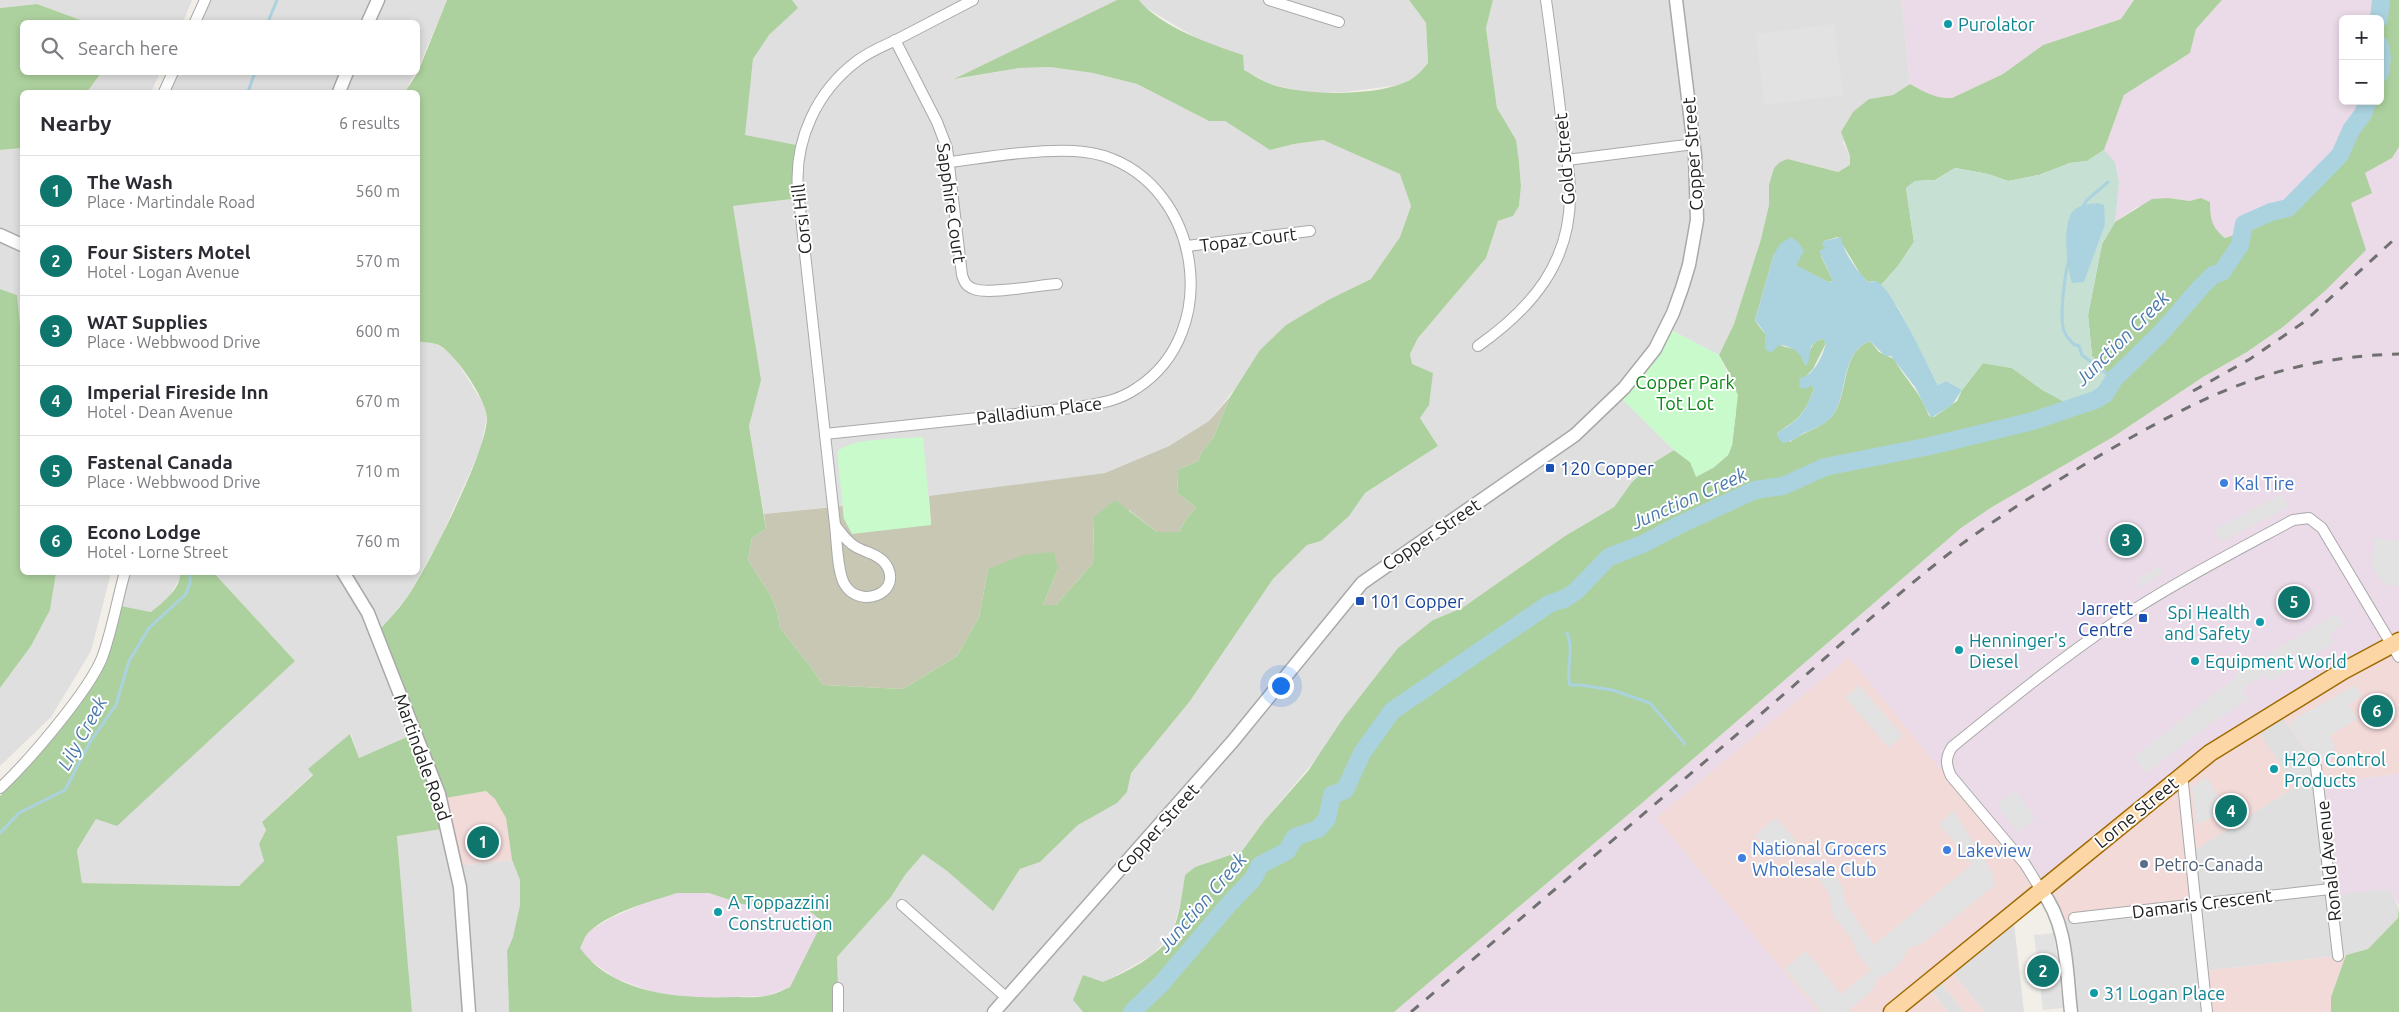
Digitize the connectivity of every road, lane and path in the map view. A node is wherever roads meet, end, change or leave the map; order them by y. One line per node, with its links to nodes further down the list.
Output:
1 (205, 0): 7 (street)
2 (378, 0): 8 (street)
3 (973, 0): 10 (street, Corsi Hill)
4 (1269, 0): 9 (street)
5 (1546, 0): 16 (street, Gold Street)
6 (1676, 0): 15 (street, Copper Street)
7 (196, 20)
8 (369, 20)
9 (1339, 22)
10 (894, 40): 17 (street, Sapphire Court); 24 (street, Corsi Hill)
11 (171, 75): 13 (street)
12 (346, 75): 14 (street)
13 (165, 90)
14 (340, 90)
15 (1694, 144): 16 (street); 39 (street, Copper Street)
16 (1567, 160): 23 (street, Gold Street)
17 (950, 162): 21 (street, Palladium Place); 22 (street, Sapphire Court)
18 (1310, 231): 21 (street, Topaz Court)
19 (0, 235): 20 (street)
20 (20, 244)
21 (1186, 246): 24 (street, Palladium Place)
22 (1057, 284)
23 (1478, 346)
24 (825, 434): 25 (street, Corsi Hill)
25 (835, 524): 25 (street, Corsi Hill)
26 (124, 575): 31 (street)
27 (346, 575): 40 (street, Martindale Road)
28 (2396, 647): 30 (main road, Lorne Street); 33 (street)
29 (2316, 767): 32 (street, Ronald Avenue)
30 (2182, 774): 33 (main road, Lorne Street); 34 (street)
31 (0, 788)
32 (2330, 889): 34 (street, Damaris Crescent); 37 (street, Ronald Avenue)
33 (2041, 890): 43 (main road, Lorne Street); 44 (street)
34 (2196, 904): 36 (street, Damaris Crescent); 45 (street)
35 (902, 905): 39 (street)
36 (2074, 918)
37 (2338, 956)
38 (838, 988): 41 (street)
39 (1007, 998): 42 (street, Copper Street)
40 (469, 1012)
41 (838, 1012)
42 (994, 1012)
43 (1892, 1012)
44 (2070, 1012)
45 (2207, 1012)

